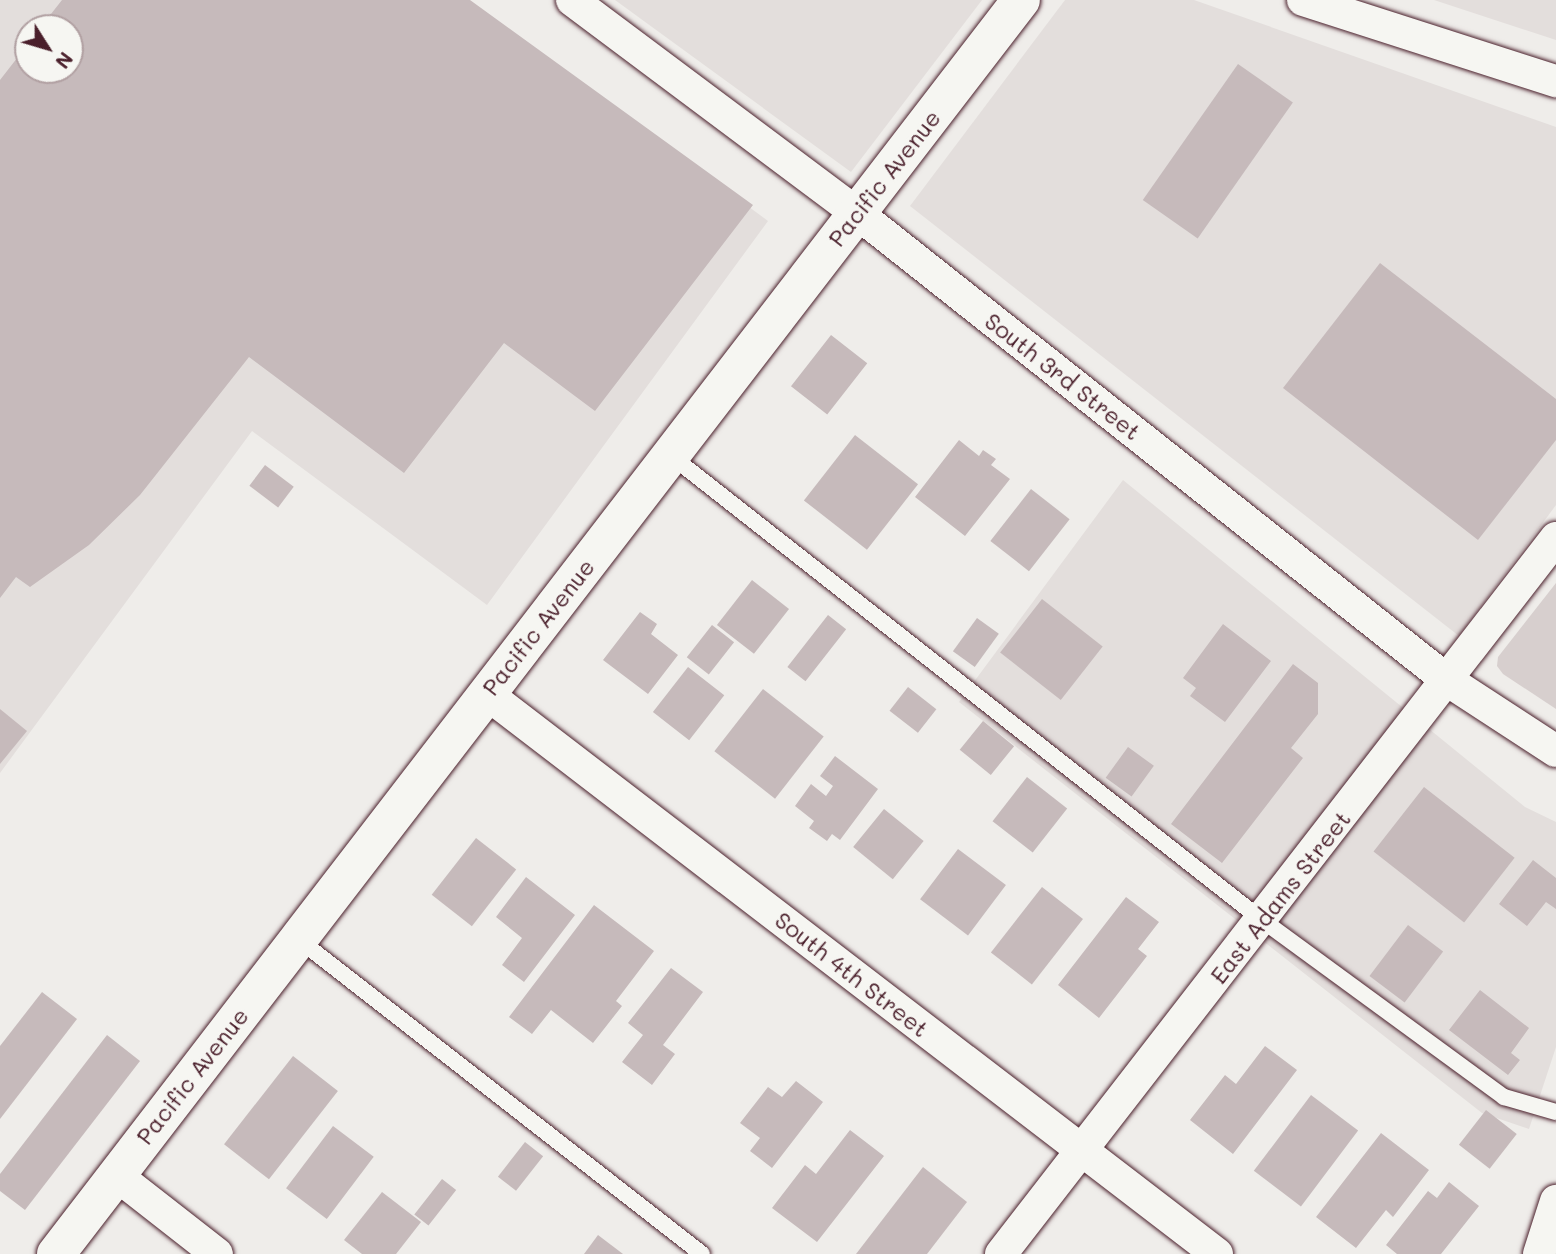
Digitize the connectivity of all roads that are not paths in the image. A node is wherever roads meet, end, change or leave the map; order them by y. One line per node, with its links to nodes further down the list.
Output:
1 (572, 0): 5 (street, South 3rd Street)
2 (1021, 0): 5 (street, Pacific Avenue)
3 (1303, 0): 4 (street)
4 (1556, 81)
5 (857, 213): 6 (street, Pacific Avenue); 8 (street, South 3rd Street)
6 (670, 456): 9 (street, Pacific Avenue); 11 (lane)
7 (1556, 537): 8 (street, East Adams Street)
8 (1447, 680): 10 (street, South 3rd Street); 11 (street, East Adams Street)
9 (487, 694): 12 (street, Pacific Avenue); 14 (street, South 4th Street)
10 (1556, 751)
11 (1262, 920): 13 (lane); 14 (street, East Adams Street)
12 (298, 939): 15 (street, Pacific Avenue); 19 (lane)
13 (1556, 1112)
14 (1083, 1151): 20 (street, East Adams Street); 21 (street, South 4th Street)
15 (116, 1175): 17 (street, Pacific Avenue); 18 (street)
16 (1556, 1201): 22 (street)
17 (56, 1254)
18 (218, 1254)
19 (702, 1254)
20 (1001, 1254)
21 (1217, 1254)
22 (1539, 1254)

